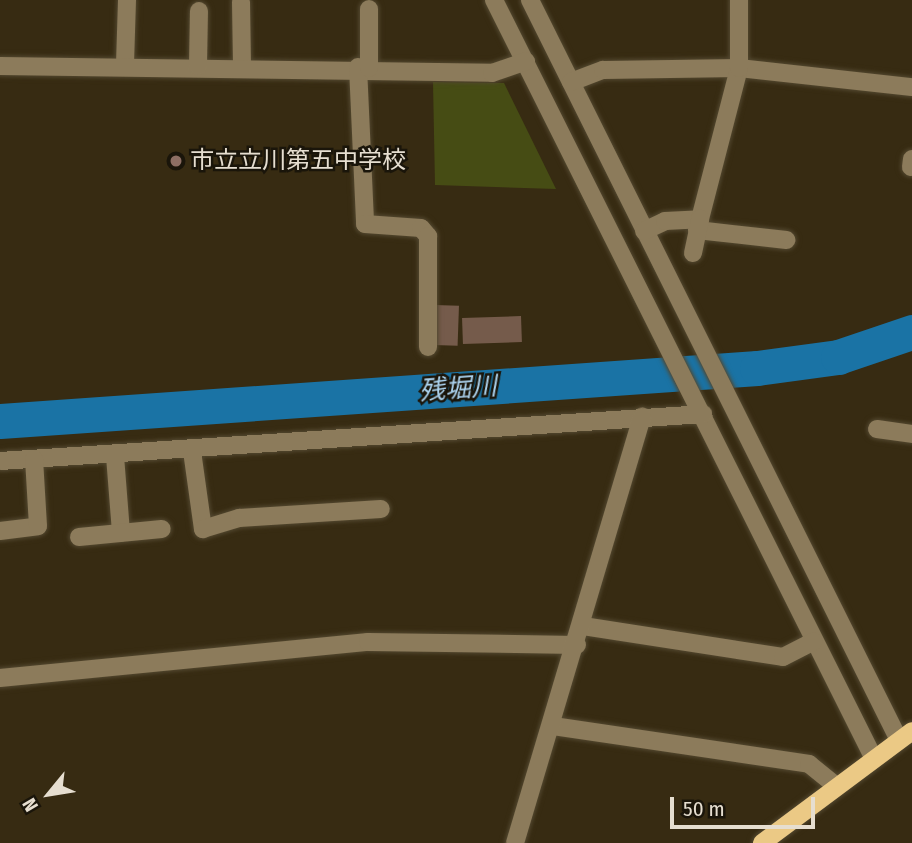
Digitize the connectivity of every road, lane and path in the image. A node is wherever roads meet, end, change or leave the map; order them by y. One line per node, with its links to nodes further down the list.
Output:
1 (127, 0): 9 (street)
2 (494, 0): 8 (street)
3 (530, 0): 15 (street)
4 (738, 0): 14 (street)
5 (241, 2): 12 (street)
6 (369, 9): 13 (street)
7 (199, 10): 11 (street)
8 (526, 61): 13 (street); 18 (street)
9 (125, 64): 10 (street); 11 (street)
10 (0, 66)
11 (198, 66): 12 (street)
12 (242, 66): 13 (street)
13 (364, 68): 25 (street)
14 (739, 68): 15 (street); 16 (street); 21 (street)
15 (571, 82): 17 (street)
16 (912, 87)
17 (591, 121): 18 (street); 22 (street)
18 (565, 138): 26 (street)
19 (912, 159): 20 (street)
20 (911, 167)
21 (698, 225): 22 (street); 23 (street); 24 (street)
22 (644, 231): 44 (street)
23 (786, 240)
24 (693, 253)
25 (428, 347)
26 (699, 406): 27 (street); 40 (street)
27 (642, 416): 30 (street); 39 (street)
28 (877, 429): 29 (street)
29 (912, 434)
30 (192, 451): 31 (street); 34 (street)
31 (115, 456): 32 (street); 37 (street)
32 (34, 459): 33 (street); 36 (street)
33 (0, 461)
34 (381, 509)
35 (162, 529): 37 (street)
36 (0, 531)
37 (121, 533): 38 (street)
38 (79, 537)
39 (583, 626): 40 (street); 41 (street)
40 (813, 642): 45 (street)
41 (577, 645): 42 (street); 43 (street)
42 (0, 678)
43 (553, 726): 46 (street); 47 (street)
44 (905, 735): 45 (main road)
45 (873, 757): 46 (main road)
46 (836, 786): 48 (main road)
47 (515, 843)
48 (762, 843)

